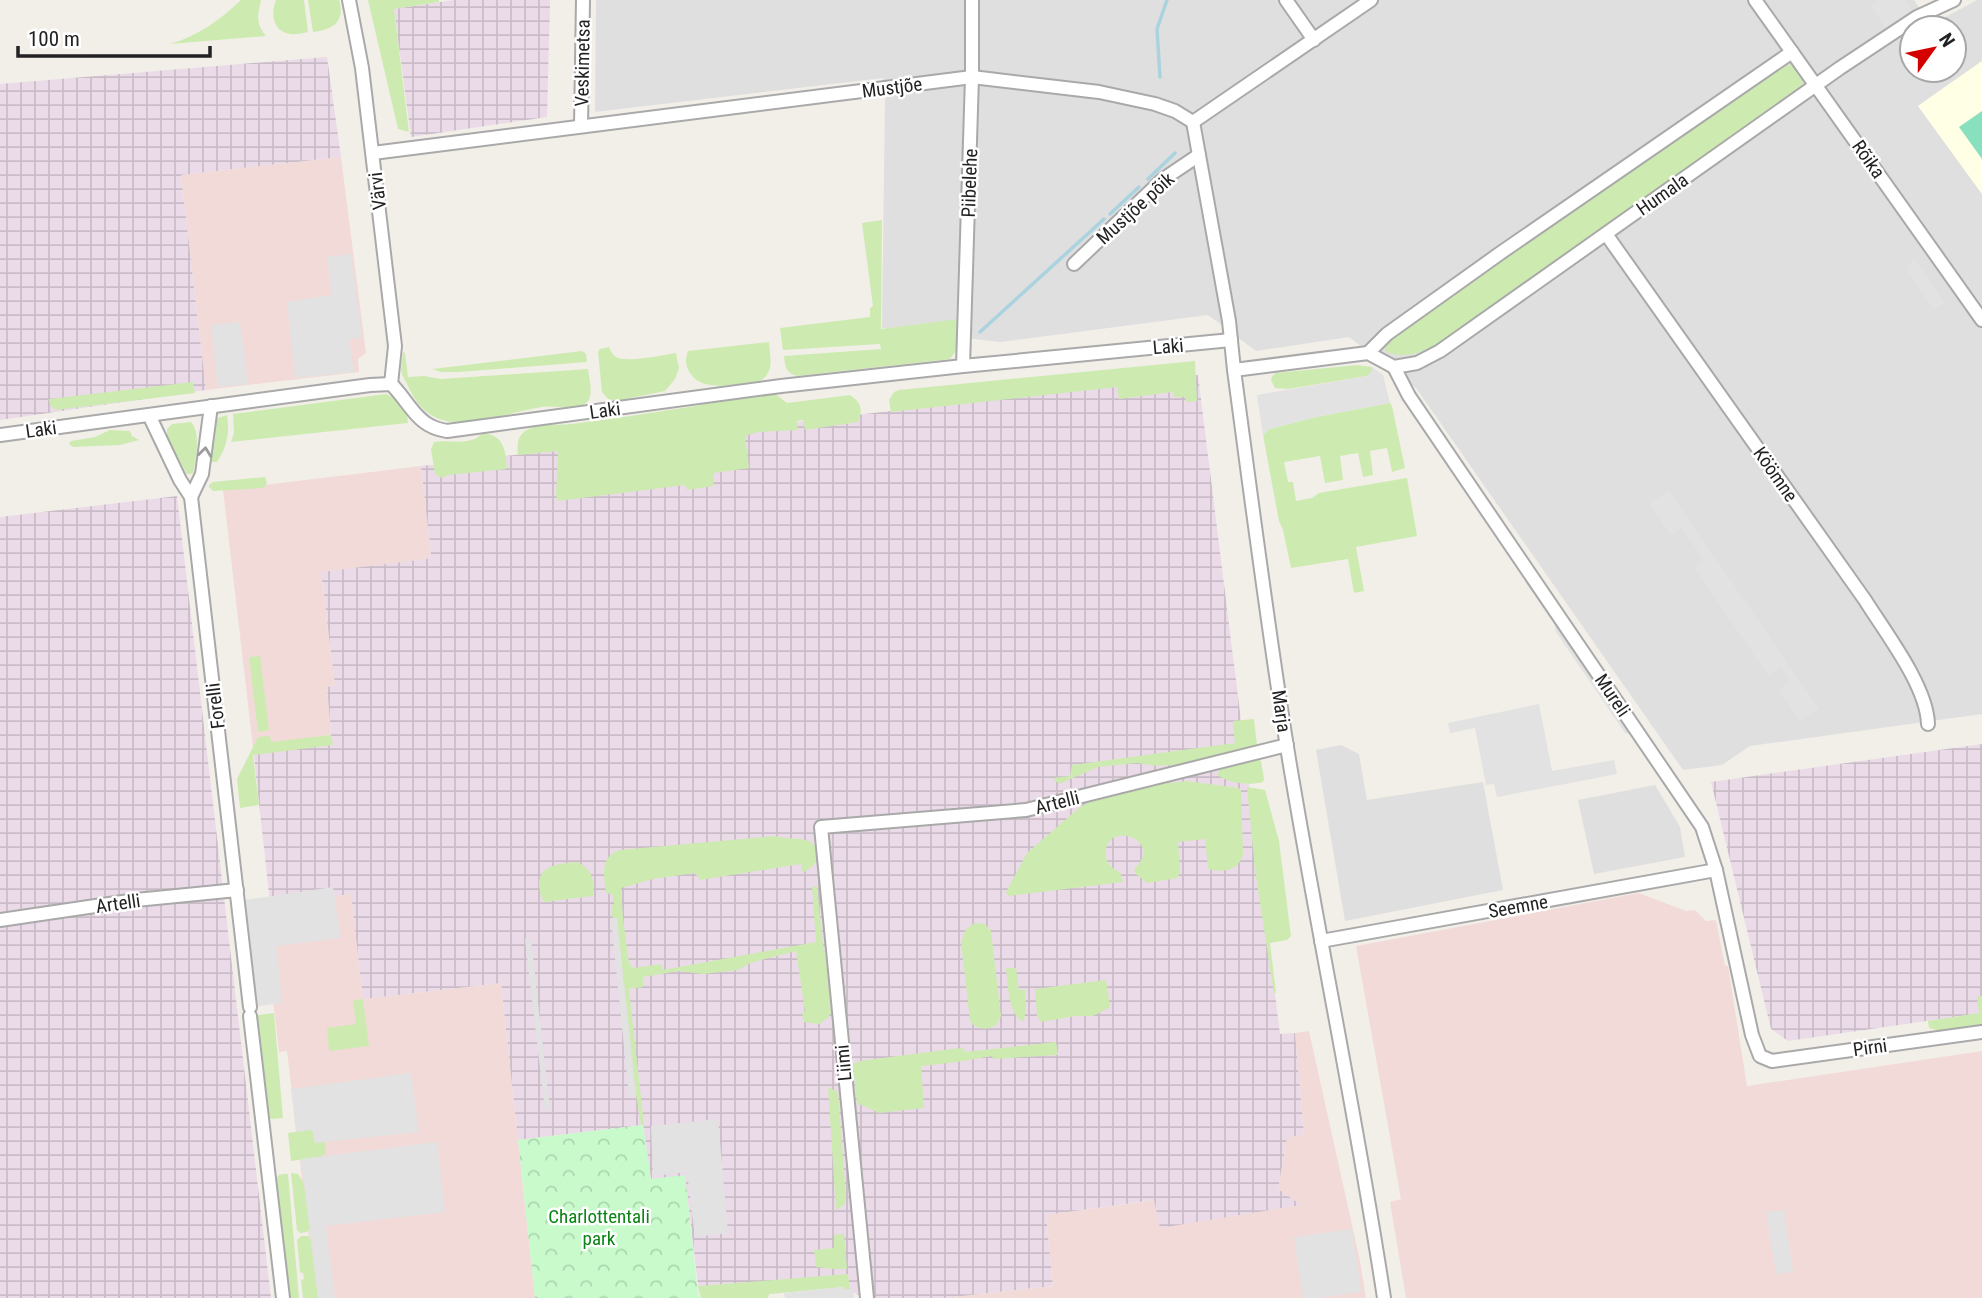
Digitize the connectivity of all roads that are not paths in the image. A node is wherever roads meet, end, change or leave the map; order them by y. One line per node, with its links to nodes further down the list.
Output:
1 (349, 0): 16 (street, Värvi)
2 (583, 0): 15 (street, Veskimetsa)
3 (972, 0): 12 (street, Piibelehe)
4 (1286, 0): 10 (street)
5 (1371, 0): 10 (street)
6 (1755, 0): 11 (street, Rõika)
7 (1954, 0): 8 (street, Humala)
8 (1925, 14)
9 (1898, 31): 13 (street, Humala)
10 (1314, 40): 14 (street)
11 (1792, 52): 13 (street, Rõika); 22 (street)
12 (972, 77): 14 (street, Mustjõe); 15 (street, Mustjõe); 23 (street, Piibelehe)
13 (1816, 85): 18 (street, Humala); 20 (street, Rõika)
14 (1193, 122): 17 (street, Marja)
15 (582, 126): 16 (street, Mustjõe)
16 (373, 153): 26 (street, Värvi)
17 (1199, 155): 19 (street, Mustjõe põik); 21 (street, Marja)
18 (1606, 234): 24 (street, Humala); 31 (street, Köömne)
19 (1074, 264)
20 (1982, 320)
21 (1231, 340): 23 (street, Laki); 25 (street, Marja)
22 (1368, 353): 24 (street); 25 (street)
23 (963, 366): 26 (street, Laki)
24 (1394, 367): 34 (street, Mureli)
25 (1234, 370): 32 (street, Marja)
26 (391, 384): 27 (street, Laki)
27 (211, 406): 28 (street, Laki); 30 (street, one-way to 27)
28 (149, 415): 29 (street, Laki); 30 (street, Forelli)
29 (0, 435)
30 (191, 497): 35 (street, Forelli)
31 (1928, 724)
32 (1287, 745): 33 (street, Artelli); 37 (street, Marja)
33 (821, 827): 41 (street, Liimi)
34 (1716, 870): 37 (street, Seemne); 39 (street, Mureli)
35 (237, 890): 36 (street, Artelli); 40 (street, Forelli)
36 (0, 920)
37 (1321, 941): 42 (street, Marja)
38 (1982, 1032): 39 (street, Pirni)
39 (1760, 1056)
40 (283, 1298)
41 (867, 1298)
42 (1384, 1298)

